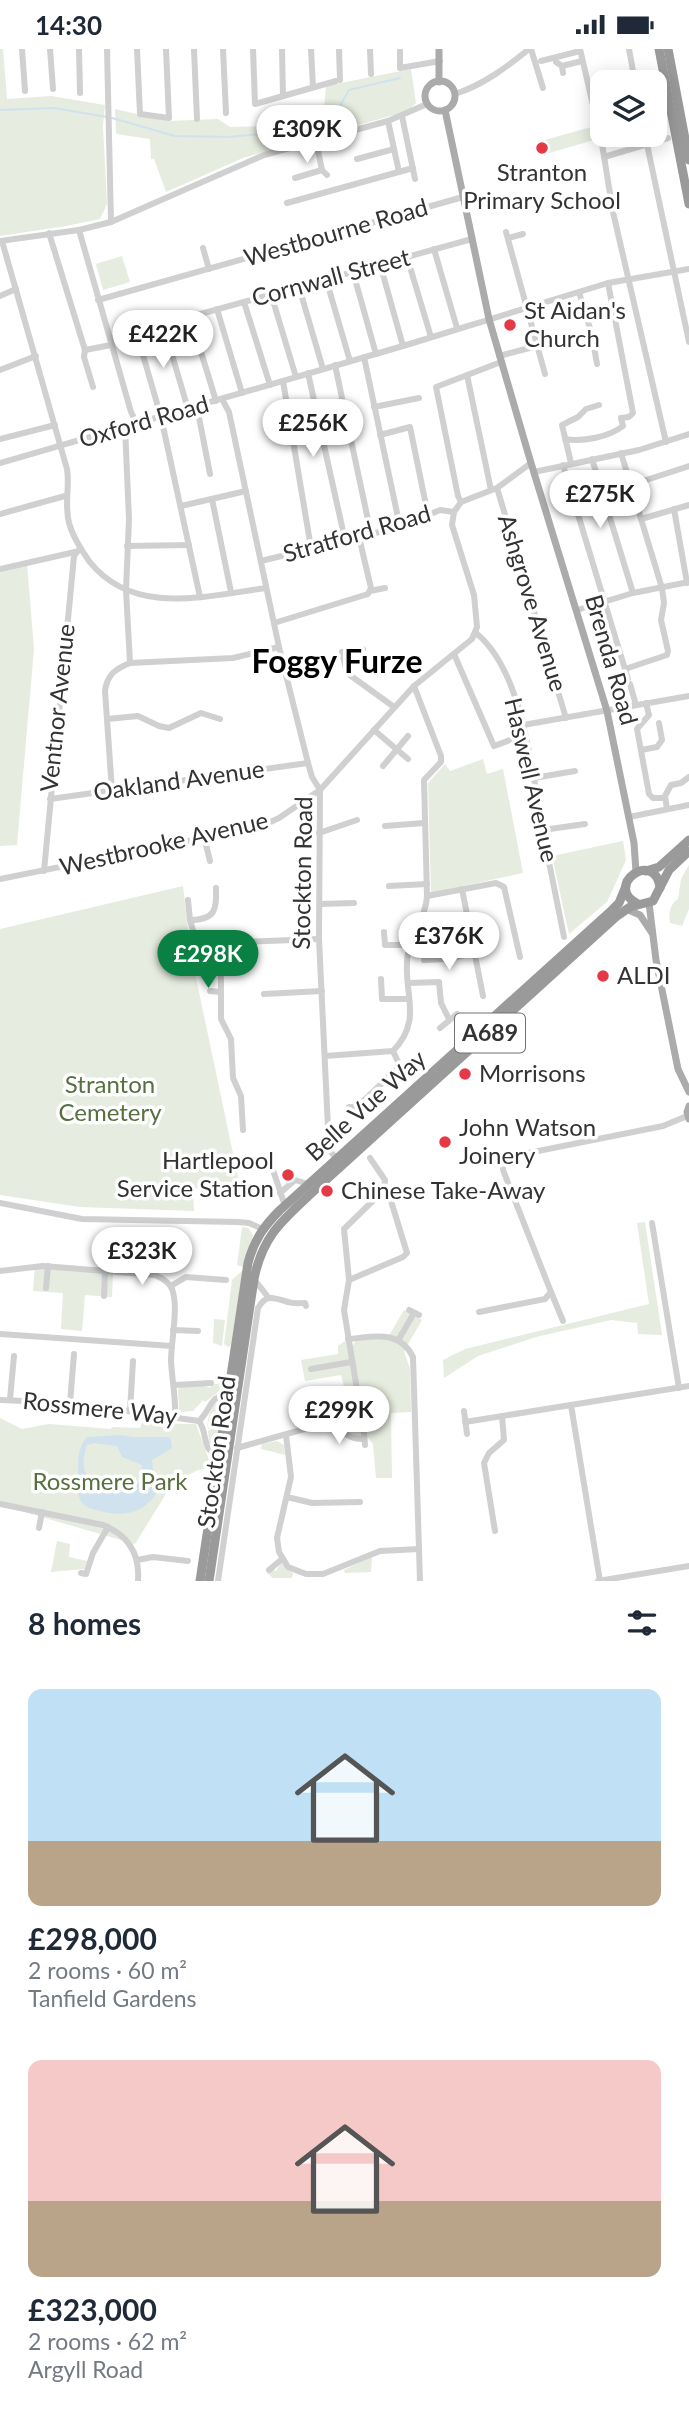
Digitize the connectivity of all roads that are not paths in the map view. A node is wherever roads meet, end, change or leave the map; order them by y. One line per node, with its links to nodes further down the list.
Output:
1 (22, 49): 31 (street)
2 (50, 49): 30 (street)
3 (79, 49): 32 (street)
4 (107, 49): 55 (street)
5 (137, 49): 6 (street)
6 (166, 49)
7 (194, 49): 39 (street)
8 (223, 49): 37 (street)
9 (253, 49): 34 (street)
10 (282, 49): 34 (street)
11 (311, 49): 28 (street)
12 (339, 49): 28 (street)
13 (370, 49): 26 (street)
14 (400, 49): 21 (street)
15 (439, 49): 21 (main road)
16 (530, 49): 29 (street); 33 (street)
17 (629, 49): 25 (street)
18 (659, 49): 54 (highway)
19 (668, 49): 47 (highway)
20 (580, 50): 22 (street); 23 (street)
21 (440, 61): 27 (main road)
22 (541, 61)
23 (582, 61): 24 (street); 45 (street)
24 (560, 67)
25 (633, 70)
26 (371, 74)
27 (439, 82): 33 (main road); 35 (main road)
28 (313, 87): 34 (street)
29 (543, 88)
30 (53, 89)
31 (25, 91)
32 (80, 93)
33 (455, 93): 36 (main road)
34 (283, 96)
35 (428, 104): 36 (main road); 38 (street)
36 (445, 110): 52 (main road)
37 (226, 113)
38 (402, 116): 40 (street); 48 (street)
39 (197, 119)
40 (388, 121): 41 (street); 44 (street)
41 (316, 141): 50 (street); 55 (street)
42 (637, 147): 45 (street)
43 (648, 147): 68 (street)
44 (394, 149): 46 (street); 49 (street)
45 (604, 157): 70 (street)
46 (357, 159)
47 (689, 160)
48 (412, 168): 49 (street); 51 (street)
49 (399, 172): 53 (street)
50 (295, 178)
51 (415, 179)
52 (463, 197): 59 (main road); 65 (street, Westbourne Road)
53 (287, 203)
54 (689, 204)
55 (111, 222): 56 (street)
56 (79, 230): 57 (street); 77 (street)
57 (49, 233): 60 (street); 91 (street)
58 (523, 234): 79 (street)
59 (472, 239): 62 (street, Cornwall Street); 82 (main road)
60 (1, 241): 73 (street)
61 (203, 248): 65 (street, Westbourne Road)
62 (434, 249): 63 (street, Cornwall Street); 84 (street)
63 (407, 257): 64 (street, Cornwall Street); 86 (street)
64 (380, 264): 67 (street, Cornwall Street); 89 (street)
65 (209, 269): 77 (street, Westbourne Road)
66 (689, 269): 68 (street, Oxford Road)
67 (353, 272): 69 (street, Cornwall Street); 92 (street)
68 (673, 272): 70 (street, Oxford Road); 88 (street)
69 (326, 279): 72 (street, Cornwall Street); 96 (street)
70 (628, 279): 71 (street, Oxford Road); 123 (street)
71 (608, 283): 74 (street, Oxford Road); 122 (street)
72 (299, 287): 75 (street, Cornwall Street); 99 (street)
73 (16, 289): 76 (street); 93 (street)
74 (579, 292): 79 (street, Oxford Road); 97 (street)
75 (271, 294): 78 (street, Cornwall Street); 104 (street)
76 (0, 296)
77 (98, 300): 87 (street)
78 (244, 302): 80 (street, Cornwall Street); 106 (street)
79 (526, 308): 82 (street, Oxford Road); 90 (street)
80 (217, 309): 81 (street, Cornwall Street); 108 (street)
81 (190, 316): 83 (street, Cornwall Street); 110 (street)
82 (489, 319): 84 (street, Oxford Road); 95 (main road)
83 (163, 324): 85 (street, Cornwall Street); 114 (street)
84 (457, 328): 86 (street, Oxford Road)
85 (136, 331): 87 (street, Cornwall Street); 115 (street)
86 (431, 337): 89 (street, Oxford Road)
87 (110, 342): 91 (street, Cornwall Street); 116 (street)
88 (689, 342)
89 (403, 346): 92 (street, Oxford Road)
90 (537, 346): 95 (street); 102 (street)
91 (85, 350): 107 (street)
92 (376, 353): 94 (street, Oxford Road)
93 (36, 356): 100 (street); 117 (street)
94 (364, 357): 96 (street, Oxford Road); 113 (street)
95 (500, 359): 103 (street); 128 (main road)
96 (350, 361): 98 (street, Oxford Road)
97 (597, 364)
98 (335, 365): 99 (street, Oxford Road); 147 (street)
99 (323, 369): 101 (street, Oxford Road)
100 (0, 370)
101 (308, 373): 104 (street, Oxford Road); 149 (street)
102 (545, 374)
103 (467, 375): 134 (street, Ashgrove Avenue); 138 (street)
104 (296, 377): 105 (street, Oxford Road)
105 (283, 381): 106 (street, Oxford Road); 152 (street)
106 (270, 385): 108 (street, Oxford Road)
107 (93, 387)
108 (242, 393): 110 (street, Oxford Road)
109 (419, 398): 113 (street)
110 (219, 400): 112 (street, Oxford Road); 135 (street)
111 (599, 405): 122 (street)
112 (197, 407): 114 (street, Oxford Road); 132 (street)
113 (374, 407): 120 (street)
114 (188, 409): 115 (street, Oxford Road)
115 (162, 417): 116 (street, Oxford Road); 140 (street)
116 (137, 423): 118 (street, Oxford Road)
117 (55, 425): 121 (street, Oxford Road); 124 (street)
118 (125, 427): 124 (street, Oxford Road); 151 (street)
119 (689, 434): 123 (street)
120 (380, 435): 144 (street); 146 (street)
121 (0, 439)
122 (565, 439): 129 (street)
123 (666, 442): 125 (street)
124 (61, 446): 127 (street, Oxford Road); 136 (street)
125 (621, 453): 126 (street); 133 (street)
126 (592, 459): 129 (street); 163 (street)
127 (0, 463)
128 (531, 463): 131 (main road, Brenda Road); 134 (street)
129 (567, 464): 131 (street); 165 (street)
130 (689, 466): 133 (street)
131 (534, 472): 166 (main road, Brenda Road)
132 (210, 474)
133 (631, 485): 145 (street)
134 (494, 489): 138 (street); 181 (street, Ashgrove Avenue)
135 (246, 491): 137 (street); 154 (street)
136 (65, 496): 143 (street); 153 (street)
137 (212, 499): 140 (street); 162 (street)
138 (461, 502): 142 (street)
139 (689, 505): 141 (street)
140 (181, 506): 150 (street)
141 (674, 509): 145 (street); 156 (street)
142 (454, 512): 144 (street, Stratford Road); 168 (street)
143 (0, 514)
144 (428, 515): 146 (street, Stratford Road)
145 (641, 519): 159 (street)
146 (400, 527): 147 (street, Stratford Road)
147 (370, 534): 148 (street, Stratford Road)
148 (359, 537): 149 (street, Stratford Road); 161 (street)
149 (345, 540): 152 (street, Stratford Road)
150 (189, 545): 151 (street); 164 (street)
151 (127, 546): 160 (street)
152 (311, 548): 154 (street, Stratford Road)
153 (78, 550): 155 (street); 160 (street); 201 (street, Ventnor Avenue)
154 (261, 561): 157 (street)
155 (0, 569)
156 (688, 582): 159 (street)
157 (266, 588): 162 (street); 167 (street)
158 (385, 588): 161 (street)
159 (662, 588): 163 (street); 173 (street)
160 (126, 590): 164 (street); 172 (street)
161 (370, 591): 167 (street)
162 (231, 592): 164 (street)
163 (633, 593): 165 (street)
164 (200, 597)
165 (604, 602): 166 (street); 173 (street)
166 (577, 610): 179 (main road, Brenda Road)
167 (274, 623): 169 (street)
168 (476, 633): 171 (street, Stockton Road); 186 (street, Haswell Avenue)
169 (279, 647): 172 (street); 193 (street)
170 (363, 649): 178 (street)
171 (454, 654): 174 (street, Stockton Road); 189 (street)
172 (130, 663): 182 (street)
173 (625, 669): 177 (street)
174 (414, 686): 178 (street, Stockton Road); 206 (street)
175 (689, 696): 176 (street)
176 (646, 703): 177 (street); 191 (street)
177 (636, 705): 179 (street)
178 (394, 707): 187 (street, Stockton Road)
179 (607, 711): 181 (street); 204 (main road, Brenda Road)
180 (209, 714): 182 (street); 183 (street); 184 (street)
181 (566, 718): 186 (street)
182 (107, 719): 198 (street)
183 (220, 719)
184 (207, 722)
185 (659, 723): 191 (street)
186 (523, 725): 197 (street, Haswell Avenue)
187 (374, 730): 190 (street); 199 (street, Stockton Road)
188 (408, 736): 190 (street)
189 (510, 740)
190 (396, 750): 192 (street); 194 (street)
191 (641, 750): 200 (street)
192 (408, 759)
193 (308, 764): 198 (street, Oakland Avenue); 199 (street)
194 (383, 766)
195 (575, 771): 197 (street)
196 (689, 777): 200 (street)
197 (534, 778): 209 (street, Haswell Avenue)
198 (112, 790): 201 (street, Oakland Avenue)
199 (320, 790): 210 (street, Stockton Road); 211 (street, Westbrooke Avenue)
200 (665, 797): 203 (street)
201 (50, 799): 215 (street, Ventnor Avenue)
202 (689, 805): 203 (street)
203 (667, 810): 204 (street)
204 (629, 817): 216 (main road, Brenda Road)
205 (356, 820): 210 (street)
206 (424, 823): 208 (street); 218 (street)
207 (585, 824): 209 (street)
208 (384, 826)
209 (543, 830): 236 (street, Haswell Avenue)
210 (319, 833): 228 (street, Stockton Road)
211 (205, 837): 214 (street); 215 (street, Westbrooke Avenue)
212 (689, 840): 216 (highway, A689)
213 (689, 851): 222 (highway)
214 (210, 860)
215 (44, 871): 217 (street, Westbrooke Avenue)
216 (641, 871): 219 (highway, A689); 222 (highway)
217 (0, 879)
218 (427, 884): 220 (street); 224 (street)
219 (626, 885): 229 (highway); 265 (highway, Belle Vue Way / A689)
220 (389, 886)
221 (216, 888): 231 (street)
222 (660, 888): 227 (highway)
223 (461, 889): 224 (street); 240 (street); 241 (street)
224 (428, 896): 239 (street)
225 (188, 900): 233 (street)
226 (354, 903): 228 (street)
227 (649, 903): 229 (highway, A689); 235 (main road)
228 (320, 904): 237 (street, Stockton Road)
229 (638, 904): 230 (highway, Stockton Road / A689)
230 (626, 909): 235 (main road); 265 (highway, Stockton Road / A689)
231 (212, 914): 232 (street); 233 (street)
232 (222, 917)
233 (190, 920): 238 (street)
234 (384, 932): 239 (street)
235 (653, 933): 256 (main road)
236 (564, 937)
237 (319, 939): 238 (street); 246 (street, Stockton Road)
238 (221, 943): 247 (street)
239 (410, 945): 244 (street)
240 (474, 953): 242 (street); 249 (street)
241 (520, 957)
242 (424, 960)
243 (381, 979): 250 (street)
244 (409, 983): 250 (street); 252 (street)
245 (210, 991): 247 (street)
246 (322, 991): 248 (street); 255 (street, Stockton Road)
247 (221, 992): 259 (street)
248 (264, 994)
249 (484, 996)
250 (409, 999): 254 (street)
251 (457, 1014): 252 (street)
252 (449, 1019): 253 (street)
253 (440, 1028)
254 (393, 1051): 255 (street); 258 (street)
255 (325, 1056): 265 (street, Stockton Road)
256 (689, 1092)
257 (689, 1106): 261 (main road)
258 (356, 1109)
259 (242, 1117): 260 (street); 262 (street)
260 (233, 1118)
261 (688, 1118): 281 (street)
262 (243, 1130)
263 (269, 1158): 268 (street)
264 (370, 1158): 267 (street)
265 (340, 1162): 266 (highway, Belle Vue Way / A689); 272 (highway, Stockton Road / A689)
266 (309, 1184): 268 (street); 270 (highway, Belle Vue Way / A689)
267 (381, 1192): 278 (street); 278 (street)
268 (280, 1193): 270 (street)
269 (0, 1203): 272 (street)
270 (283, 1208): 272 (highway, Stockton Road / A689)
271 (652, 1223): 303 (street)
272 (266, 1231): 276 (highway, Stockton Road / A689); 288 (highway, Stockton Road / A689)
273 (48, 1266): 274 (street); 275 (street); 280 (street)
274 (0, 1271)
275 (105, 1271): 279 (street); 282 (street)
276 (254, 1279): 283 (street); 288 (highway, Stockton Road / A689)
277 (226, 1280): 279 (street)
278 (349, 1280): 292 (street)
279 (171, 1286): 289 (street)
280 (46, 1288)
281 (551, 1292): 286 (street); 287 (street)
282 (104, 1296)
283 (268, 1297): 284 (street); 288 (street)
284 (306, 1306)
285 (414, 1313): 293 (street)
286 (480, 1313)
287 (563, 1321)
288 (246, 1329): 306 (highway, Stockton Road / A689); 319 (street, Stockton Road)
289 (173, 1330): 290 (street); 294 (street)
290 (198, 1331)
291 (0, 1335): 294 (street)
292 (348, 1339): 293 (street); 298 (street)
293 (399, 1339): 328 (street)
294 (172, 1346): 301 (street)
295 (74, 1354): 307 (street)
296 (14, 1356): 305 (street)
297 (133, 1361): 309 (street)
298 (351, 1362): 299 (street); 313 (street)
299 (311, 1369)
300 (211, 1383): 301 (street)
301 (175, 1385): 312 (street)
302 (689, 1386): 303 (street)
303 (679, 1388): 308 (street)
304 (0, 1399): 305 (street, Rossmere Way)
305 (10, 1399): 307 (street, Rossmere Way)
306 (232, 1399): 314 (street, Rossmere Way); 319 (highway, Stockton Road / A689)
307 (70, 1403): 309 (street, Rossmere Way)
308 (571, 1405): 311 (street); 341 (street)
309 (130, 1411): 312 (street, Rossmere Way)
310 (464, 1411): 315 (street)
311 (502, 1416): 315 (street); 327 (street)
312 (175, 1417): 314 (street, Rossmere Way)
313 (340, 1419): 317 (street); 318 (street)
314 (199, 1421): 319 (street, Rossmere Way)
315 (465, 1422): 316 (street)
316 (467, 1434)
317 (286, 1435): 319 (street); 321 (street)
318 (364, 1439)
319 (228, 1451): 320 (highway, Stockton Road / A689); 337 (highway, Stockton Road / A689)
320 (229, 1472): 338 (highway, Stockton Road / A689); 339 (street, Stockton Road)
321 (287, 1497): 322 (street); 329 (street)
322 (360, 1501)
323 (0, 1504): 324 (street)
324 (42, 1512): 325 (street); 326 (street)
325 (108, 1527): 330 (street); 334 (street)
326 (38, 1528)
327 (495, 1531)
328 (419, 1549): 335 (street); 340 (street)
329 (282, 1559): 333 (street); 335 (street)
330 (137, 1560): 331 (street); 336 (street)
331 (188, 1561)
332 (689, 1566): 341 (street)
333 (269, 1570)
334 (86, 1574)
335 (314, 1578)
336 (138, 1581)
337 (200, 1581)
338 (209, 1581)
339 (218, 1581)
340 (420, 1581)
341 (599, 1581)

